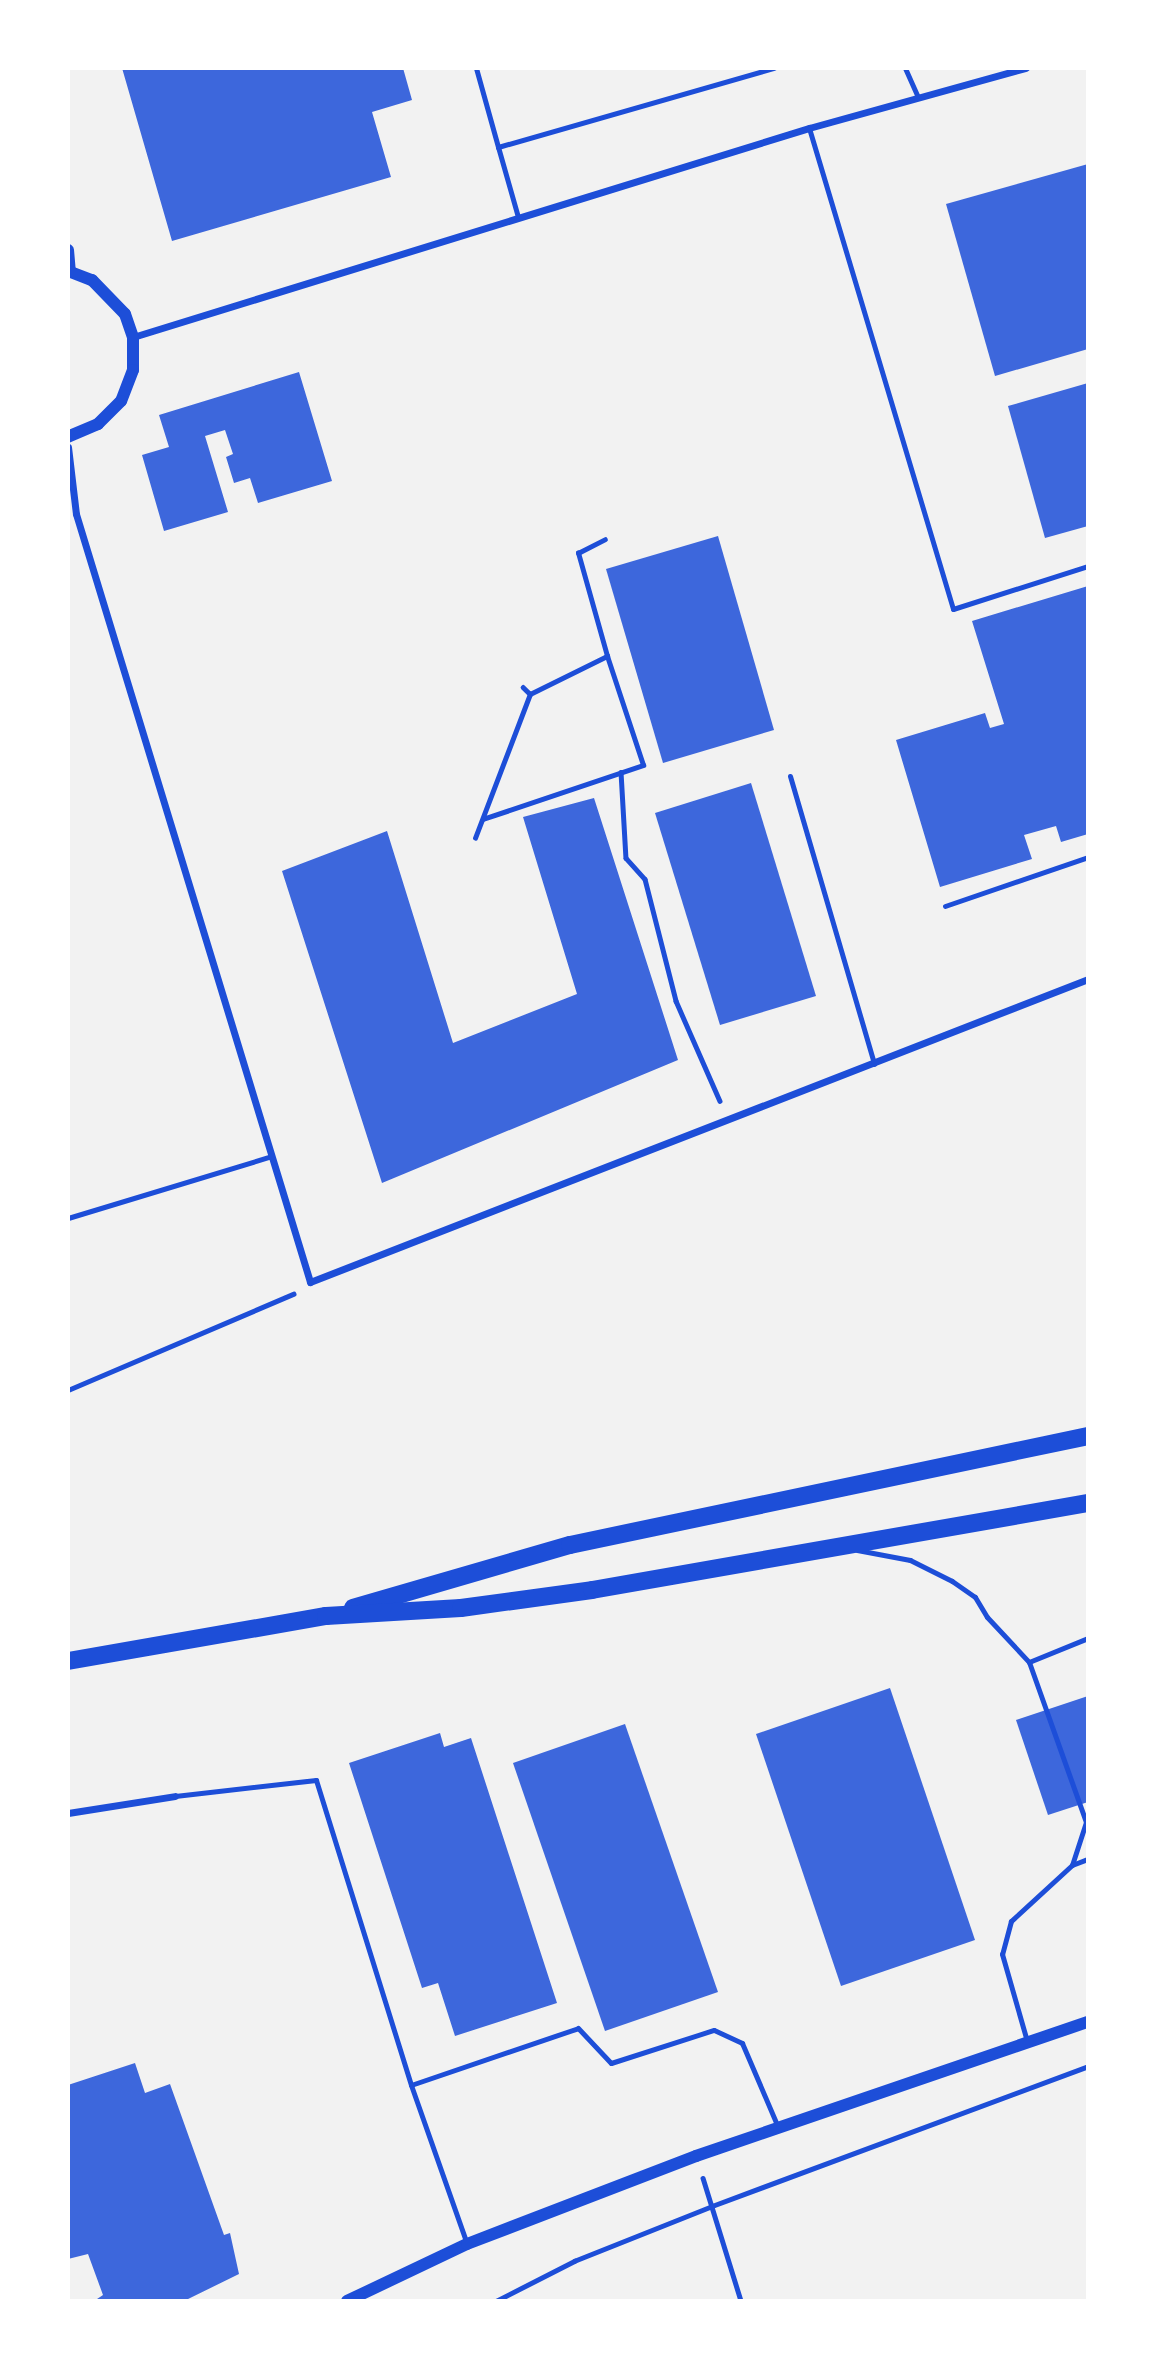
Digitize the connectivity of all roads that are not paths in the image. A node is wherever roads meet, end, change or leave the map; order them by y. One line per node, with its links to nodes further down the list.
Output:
1 (475, 68): 7 (lane)
2 (774, 68): 7 (lane)
3 (908, 68): 5 (lane)
4 (1026, 68): 5 (street)
5 (918, 97): 6 (street)
6 (809, 128): 8 (street); 14 (lane)
7 (498, 147): 8 (lane)
8 (517, 217): 11 (street)
9 (68, 250): 10 (street)
10 (69, 271): 11 (street)
11 (133, 337): 12 (street)
12 (68, 437)
13 (68, 447): 20 (street)
14 (1088, 566)
15 (790, 776): 19 (lane)
16 (1088, 857): 17 (lane)
17 (946, 906)
18 (1088, 979): 19 (street)
19 (874, 1064): 20 (street)
20 (269, 1157): 21 (lane)
21 (68, 1218)
22 (1088, 1436): 25 (main road)
23 (1084, 1505): 24 (main road)
24 (840, 1547): 25 (main road); 28 (lane)
25 (326, 1616): 27 (main road)
26 (1088, 1638): 28 (lane)
27 (68, 1661)
28 (1029, 1662): 32 (lane)
29 (175, 1796): 30 (street); 37 (lane)
30 (68, 1813)
31 (1088, 1859): 32 (lane)
32 (1072, 1866): 36 (lane)
33 (1088, 2012): 35 (street)
34 (1088, 2022): 35 (street)
35 (1056, 2030): 36 (street)
36 (1027, 2041): 38 (street)
37 (411, 2085): 38 (lane); 39 (lane)
38 (778, 2128): 39 (street)
39 (467, 2244): 40 (street)
40 (347, 2301)

